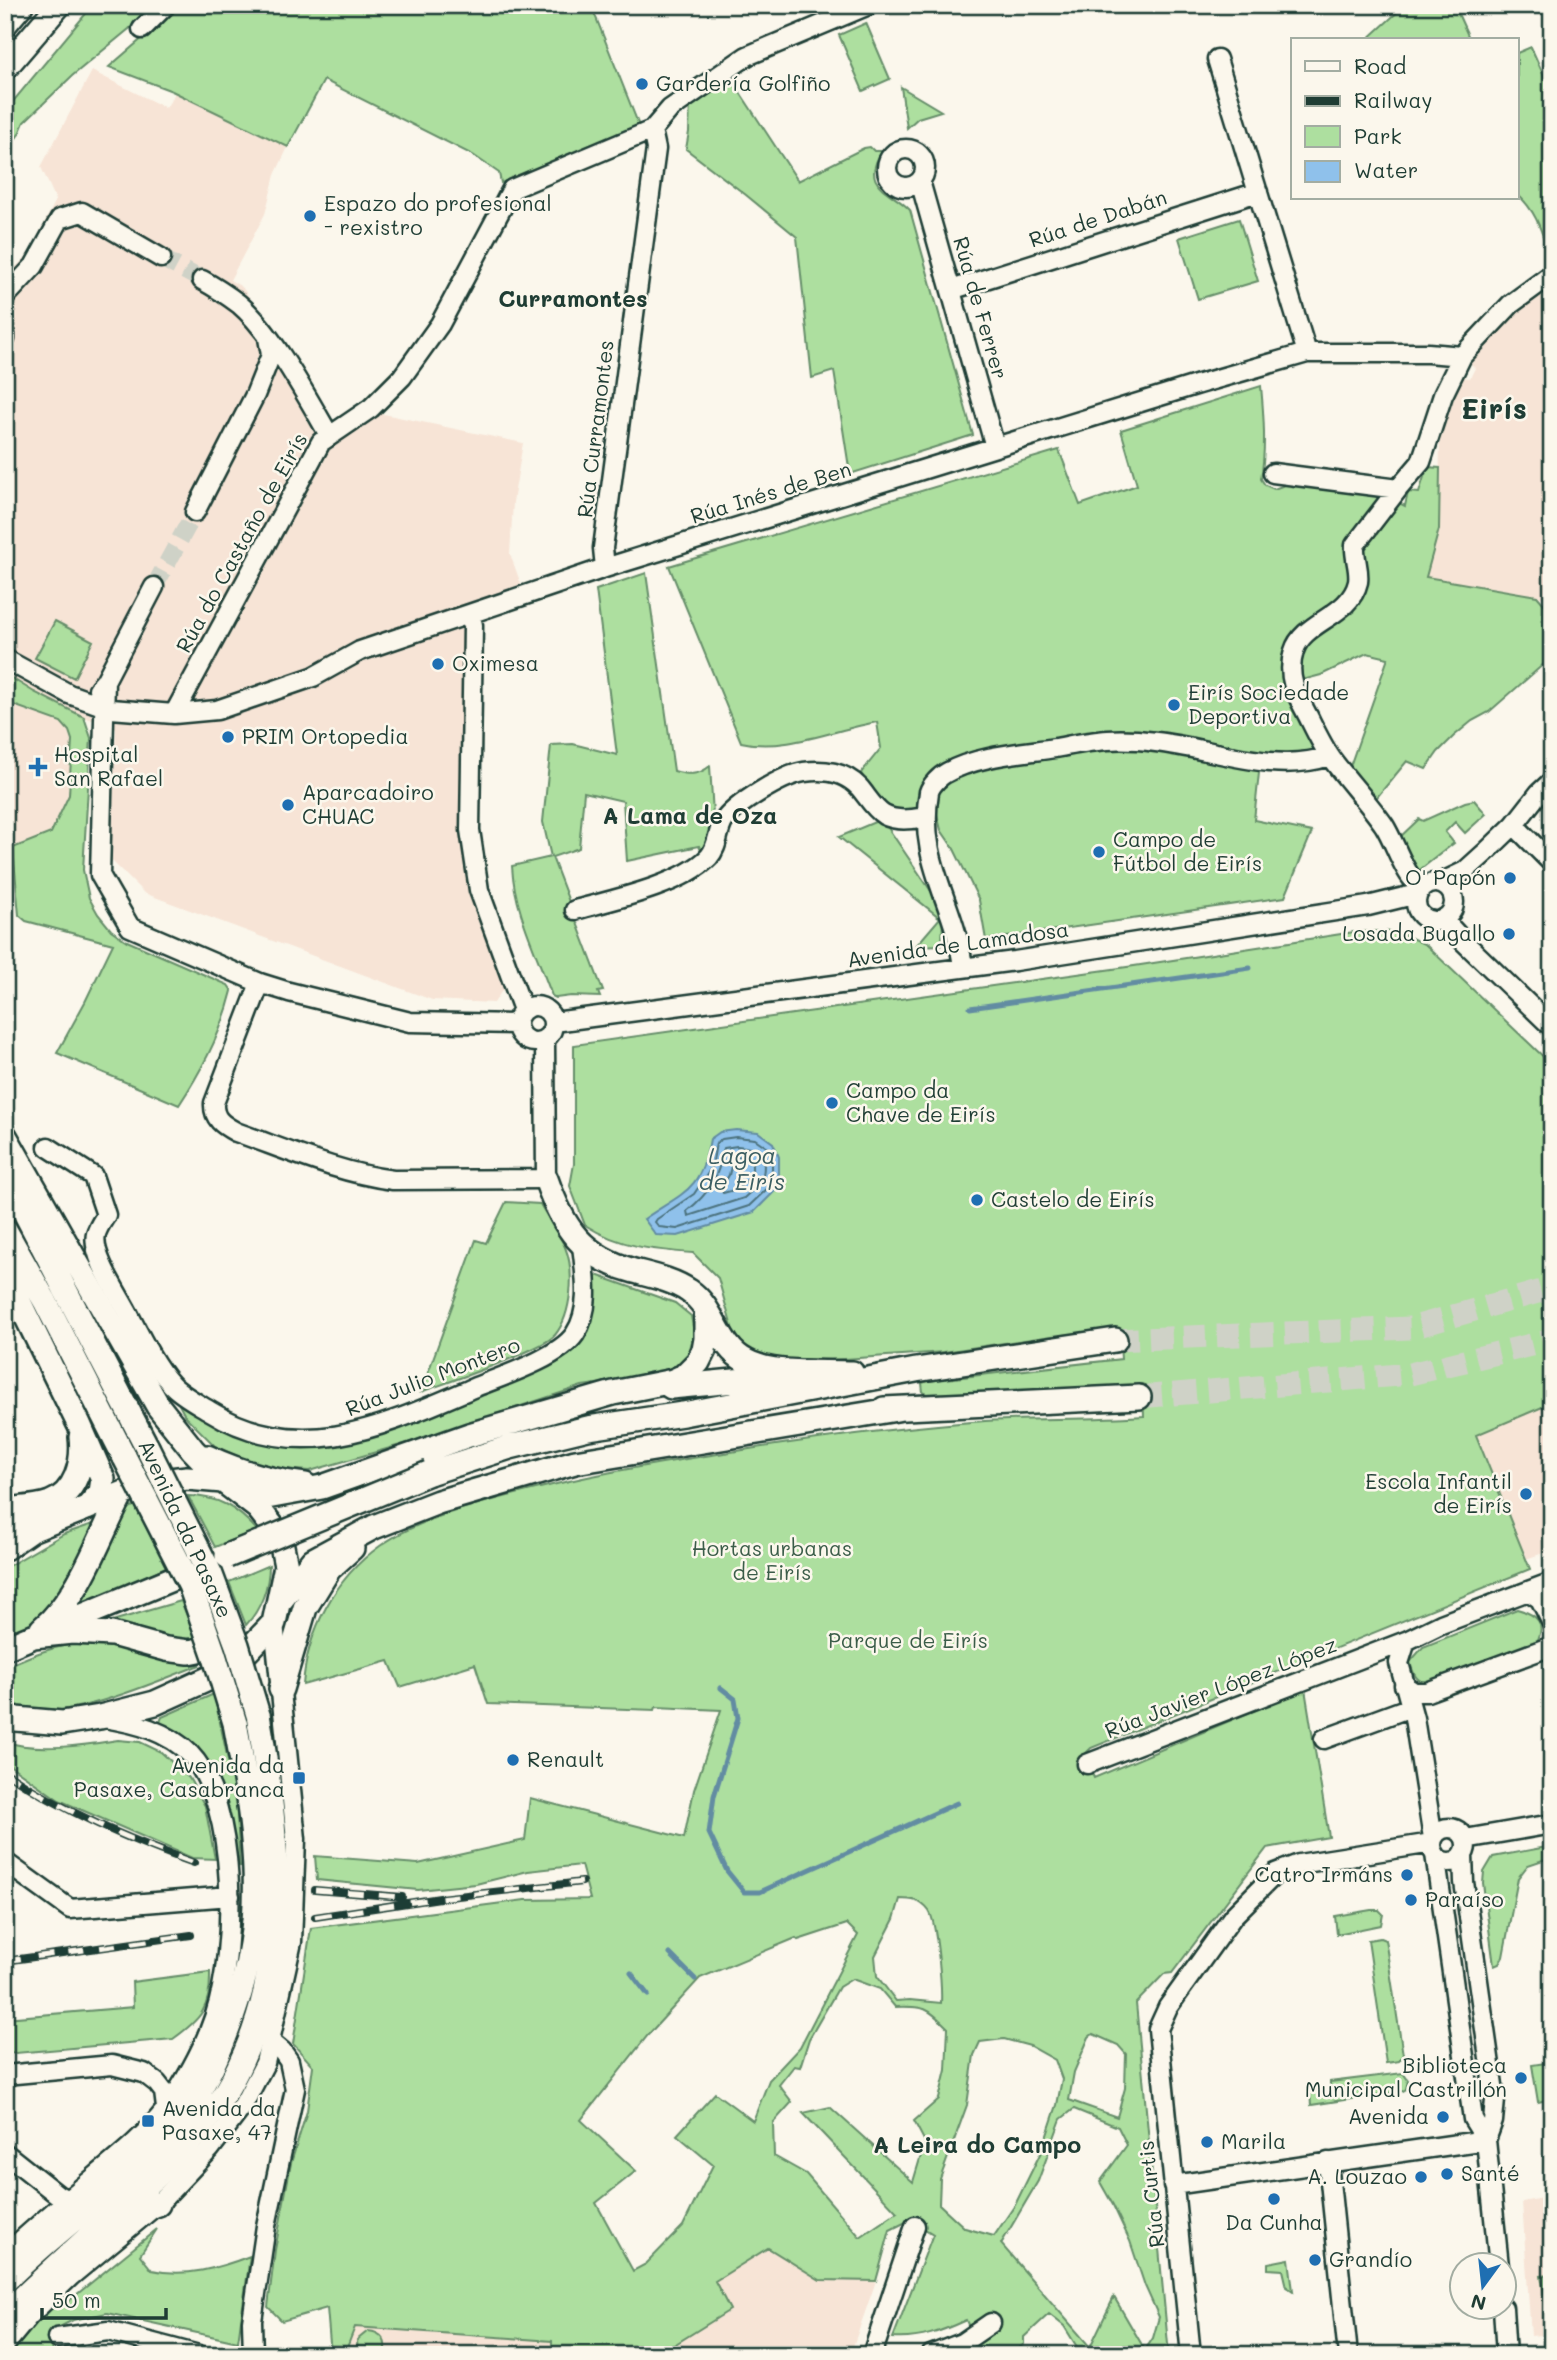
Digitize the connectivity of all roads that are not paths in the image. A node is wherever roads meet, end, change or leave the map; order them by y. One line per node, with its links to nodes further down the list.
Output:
1 (21, 5): 5 (main road)
2 (59, 5): 8 (main road)
3 (166, 5): 6 (street)
4 (869, 5): 9 (street, Rúa do Castaño de Eirís)
5 (5, 24)
6 (142, 29)
7 (1217, 59): 11 (street)
8 (5, 68)
9 (652, 130): 20 (street, Rúa do Castaño de Eirís); 25 (street, Rúa Curramontes)
10 (920, 181): 15 (street, Rúa de Ferrer)
11 (1258, 192): 15 (street, Rúa de Dabán); 18 (street)
12 (161, 258): 16 (street)
13 (1552, 274): 19 (street)
14 (202, 280): 17 (street)
15 (951, 290): 21 (street, Rúa de Ferrer)
16 (5, 297)
17 (268, 338): 20 (street); 24 (street)
18 (1307, 353): 19 (street, Rúa Inés de Ben); 21 (street, Rúa Inés de Ben)
19 (1462, 356): 23 (street)
20 (329, 435): 30 (street, Rúa do Castaño de Eirís)
21 (995, 447): 25 (street, Rúa Inés de Ben)
22 (1273, 473): 23 (street)
23 (1398, 489): 31 (street)
24 (195, 512)
25 (605, 568): 27 (street, Rúa Inés de Ben)
26 (154, 587): 29 (street)
27 (470, 614): 30 (street, Rúa Inés de Ben); 40 (street)
28 (5, 659): 29 (street, Rúa Inés de Ben)
29 (95, 704): 30 (street, Rúa Inés de Ben); 39 (street)
30 (174, 714)
31 (1329, 756): 33 (street); 36 (street)
32 (1552, 781): 34 (street)
33 (926, 817): 37 (street); 38 (street)
34 (1514, 825): 35 (street); 36 (street)
35 (1552, 863)
36 (1435, 900): 38 (street, Avenida de Lamadosa); 42 (street)
37 (575, 911)
38 (963, 968): 41 (street, Avenida de Lamadosa)
39 (260, 983): 40 (street); 47 (street)
40 (520, 1017): 41 (street); 43 (street)
41 (554, 1022): 43 (street)
42 (1552, 1027)
43 (545, 1040): 47 (street)
44 (5, 1136): 60 (main road)
45 (48, 1147): 49 (street, Rúa Julio Montero)
46 (5, 1174): 95 (main road, Avenida da Pasaxe, bridge)
47 (546, 1179): 49 (main road)
48 (5, 1230): 95 (main road, Avenida da Pasaxe, bridge)
49 (582, 1245): 51 (main road)
50 (5, 1273): 59 (main road)
51 (705, 1310): 54 (main road); 56 (main road)
52 (1115, 1340): 53 (main road)
53 (916, 1370): 54 (main road); 58 (main road)
54 (852, 1373): 56 (main road)
55 (1139, 1397): 57 (main road)
56 (583, 1403): 61 (main road)
57 (897, 1409): 58 (main road); 67 (main road)
58 (683, 1414): 75 (main road, bridge)
59 (79, 1424): 64 (main road); 65 (main road)
60 (193, 1450): 61 (main road); 62 (main road)
61 (322, 1487): 62 (main road)
62 (232, 1488): 63 (main road); 70 (main road)
63 (122, 1494): 64 (main road); 75 (main road)
64 (87, 1508): 68 (main road)
65 (5, 1510)
66 (5, 1520): 68 (street)
67 (374, 1528): 73 (main road); 82 (main road)
68 (31, 1530): 69 (main road)
69 (5, 1548)
70 (286, 1566): 73 (main road); 75 (main road)
71 (1552, 1581): 72 (street, Rúa Javier López López)
72 (1528, 1591): 74 (street); 76 (street, Rúa Javier López López)
73 (276, 1613): 82 (street); 85 (main road)
74 (1552, 1623)
75 (33, 1636): 78 (main road)
76 (1406, 1641): 79 (street, Rúa Javier López López); 80 (street)
77 (1552, 1646): 81 (street)
78 (5, 1648)
79 (1372, 1654): 80 (street); 87 (street, Rúa Javier López López)
80 (1399, 1663): 81 (street)
81 (1404, 1685): 83 (street)
82 (281, 1689): 93 (street)
83 (1411, 1707): 86 (street); 89 (street)
84 (5, 1714): 85 (main road)
85 (100, 1717): 92 (street)
86 (1324, 1739)
87 (1087, 1764)
88 (1552, 1824): 90 (street)
89 (1433, 1845): 90 (street); 90 (street); 97 (street); 100 (street, Rúa Curtis)
90 (1464, 1847): 97 (street)
91 (5, 1862): 92 (street)
92 (229, 1896): 96 (street)
93 (270, 2041): 102 (street); 114 (street)
94 (5, 2075): 96 (street)
95 (207, 2101): 103 (main road, Avenida da Pasaxe); 107 (main road, Avenida da Pasaxe)
96 (166, 2108): 101 (street)
97 (1486, 2140): 99 (street); 105 (street)
98 (5, 2152): 101 (street)
99 (1328, 2162): 100 (street); 118 (street)
100 (1174, 2185): 117 (street, Rúa Curtis)
101 (68, 2200): 106 (street)
102 (158, 2204): 103 (main road); 112 (street)
103 (104, 2223): 108 (main road, Avenida da Pasaxe)
104 (915, 2226): 115 (street)
105 (1498, 2252)
106 (5, 2255)
107 (5, 2281)
108 (5, 2314)
109 (1504, 2322): 119 (street)
110 (991, 2323): 116 (street)
111 (57, 2338): 113 (street)
112 (5, 2345)
113 (199, 2355)
114 (253, 2355)
115 (872, 2355)
116 (931, 2355)
117 (1191, 2355)
118 (1348, 2355)
119 (1506, 2355)

